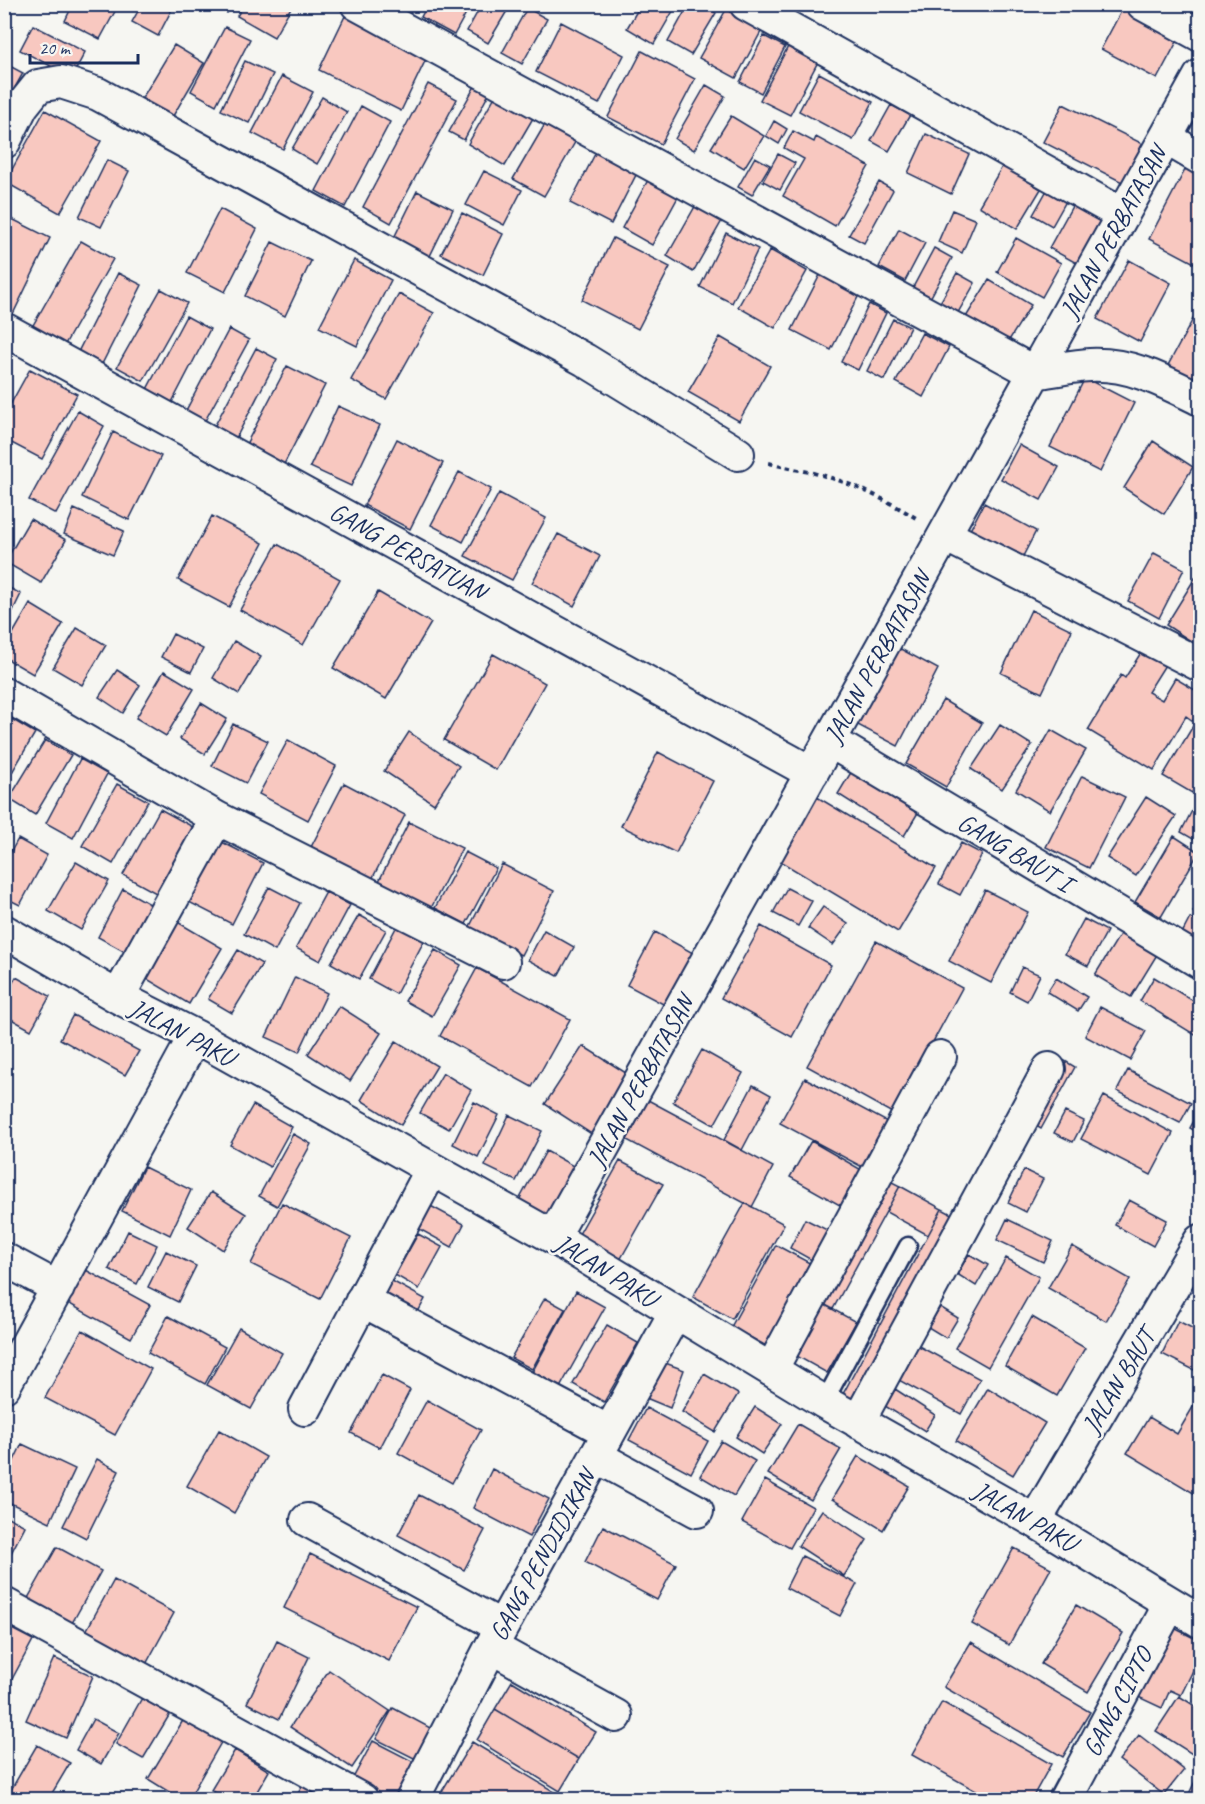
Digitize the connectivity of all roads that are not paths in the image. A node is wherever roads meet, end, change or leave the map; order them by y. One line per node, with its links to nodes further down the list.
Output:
1 (357, 4): 11 (street)
2 (746, 4): 9 (street)
3 (1143, 4): 4 (street)
4 (1200, 35)
5 (1200, 76): 6 (street, JALAN PERBATASAN)
6 (1166, 138): 8 (street); 9 (street, JALAN PERBATASAN)
7 (4, 142): 13 (street)
8 (1200, 158)
9 (1123, 215): 11 (street, JALAN PERBATASAN)
10 (4, 328): 18 (street, GANG PERSATUAN)
11 (1035, 373): 12 (street); 14 (street, JALAN PERBATASAN)
12 (1200, 399)
13 (738, 454)
14 (945, 535): 15 (street); 17 (street, JALAN PERBATASAN)
15 (1200, 665)
16 (4, 694): 19 (street)
17 (830, 741): 18 (street, JALAN PERBATASAN); 22 (street, GANG BAUT I)
18 (812, 772): 28 (street, JALAN PERBATASAN)
19 (217, 818): 21 (street); 23 (street)
20 (4, 931): 23 (street, JALAN PAKU)
21 (503, 962)
22 (1200, 962)
23 (118, 998): 24 (street, JALAN PAKU)
24 (195, 1036): 27 (street, JALAN PAKU); 32 (street)
25 (940, 1057): 35 (street)
26 (1049, 1069): 39 (street)
27 (431, 1171): 28 (street, JALAN PAKU); 33 (street)
28 (553, 1237): 34 (street, JALAN PAKU)
29 (1200, 1240): 43 (street, JALAN BAUT)
30 (908, 1246): 37 (lane)
31 (4, 1258): 32 (street)
32 (58, 1288): 36 (street)
33 (362, 1300): 38 (street); 40 (street)
34 (675, 1313): 35 (street, JALAN PAKU); 40 (street, GANG PENDIDIKAN)
35 (771, 1370): 37 (street, JALAN PAKU)
36 (4, 1386)
37 (824, 1402): 39 (street, JALAN PAKU)
38 (305, 1409)
39 (858, 1422): 43 (street, JALAN PAKU)
40 (603, 1444): 41 (street); 47 (street, GANG PENDIDIKAN)
41 (697, 1510)
42 (308, 1520): 47 (street)
43 (1035, 1521): 45 (street, JALAN PAKU)
44 (4, 1604): 49 (street)
45 (1170, 1604): 46 (street, JALAN PAKU); 51 (street, GANG CIPTO)
46 (1200, 1621)
47 (497, 1637): 48 (street); 50 (street, GANG PENDIDIKAN)
48 (616, 1716)
49 (362, 1800)
50 (412, 1800)
51 (1065, 1800)

